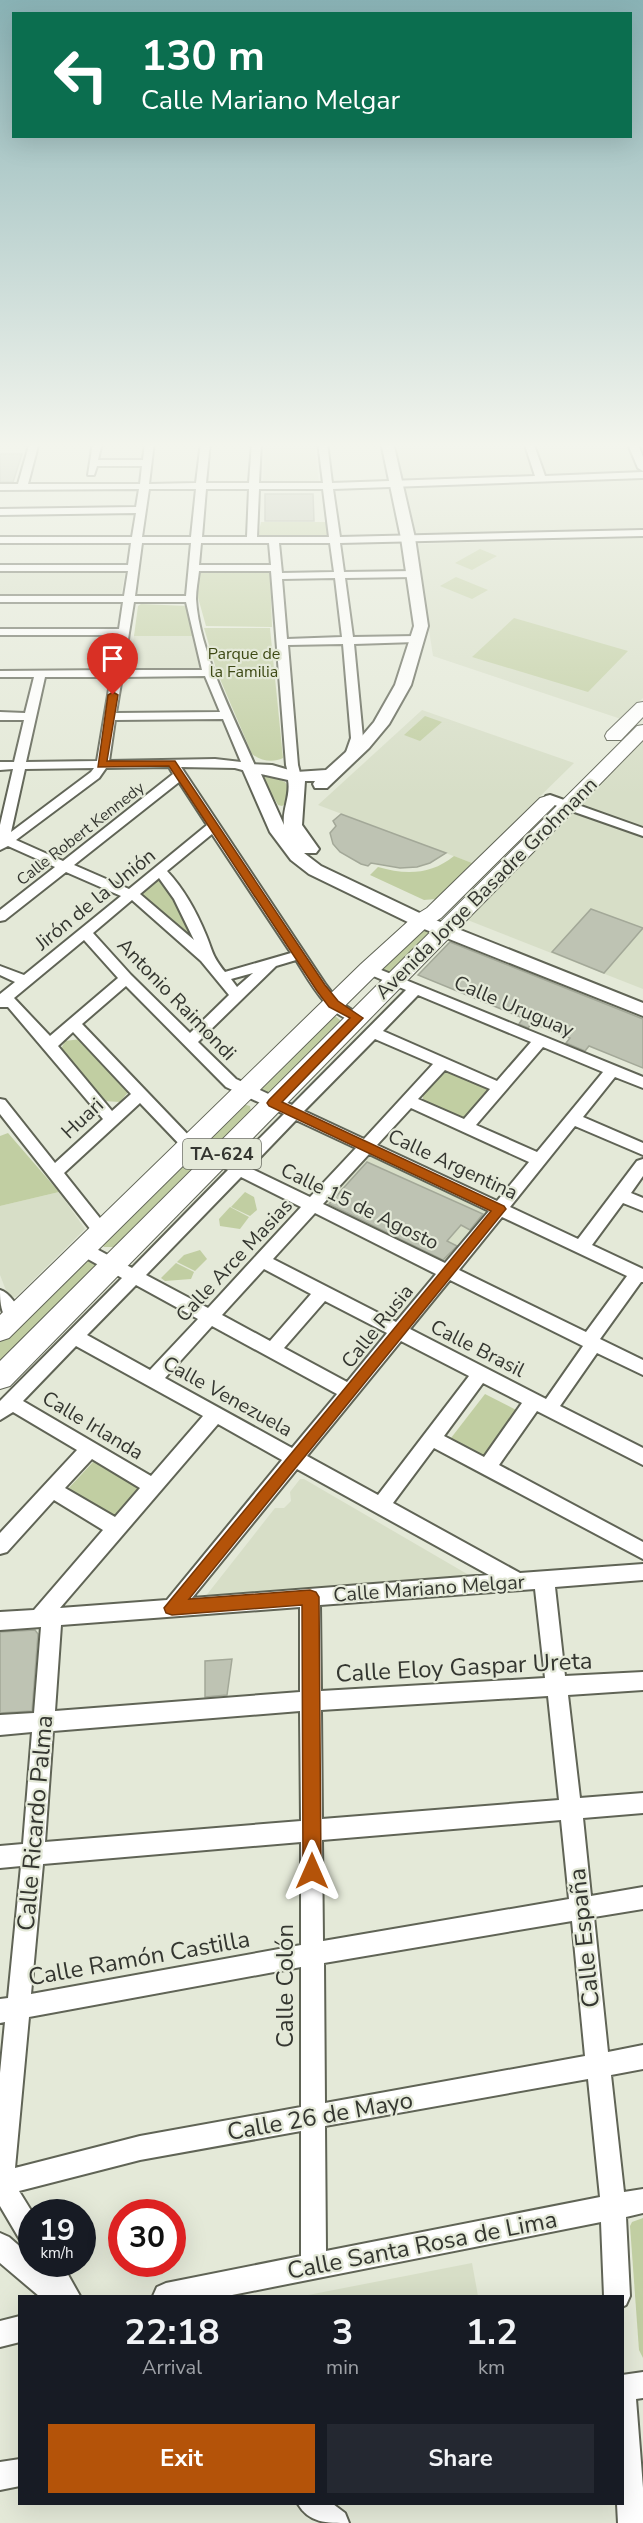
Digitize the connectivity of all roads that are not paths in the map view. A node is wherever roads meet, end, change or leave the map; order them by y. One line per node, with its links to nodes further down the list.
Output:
1 (133, 560): 7 (street)
2 (195, 560): 8 (street)
3 (276, 560): 9 (street)
4 (337, 560): 11 (street)
5 (406, 560): 10 (main road)
6 (0, 568): 7 (street)
7 (132, 568): 13 (street)
8 (194, 568): 9 (street); 14 (street)
9 (277, 572): 11 (street); 19 (street)
10 (408, 574): 11 (street); 17 (main road)
11 (339, 575): 18 (street)
12 (0, 599): 13 (street)
13 (129, 599): 14 (street); 16 (street)
14 (191, 599): 21 (street)
15 (0, 632): 16 (street)
16 (123, 632): 20 (street)
17 (416, 639): 18 (street); 30 (main road)
18 (348, 640): 19 (street); 30 (street)
19 (282, 642): 38 (street)
20 (117, 673): 21 (street); 22 (street); 28 (street)
21 (209, 673): 25 (street)
22 (40, 674): 23 (street); 27 (street)
23 (0, 675)
24 (643, 708): 40 (highway, Avenida Jorge Basadre Grohmann / TA-624)
25 (226, 715): 28 (street); 35 (street)
26 (0, 716): 27 (street)
27 (30, 717): 34 (street)
28 (110, 717): 32 (street)
29 (643, 730): 40 (highway, Avenida Jorge Basadre Grohmann / TA-624)
30 (350, 758): 37 (main road)
31 (172, 763): 32 (street); 35 (street); 36 (street)
32 (102, 765): 34 (street); 45 (street)
33 (0, 766): 34 (street)
34 (20, 766): 39 (street); 45 (street)
35 (250, 768): 38 (main road); 41 (main road)
36 (180, 775): 43 (street); 46 (street, Calle Robert Kennedy)
37 (331, 775): 38 (main road); 42 (main road)
38 (295, 777): 42 (main road)
39 (0, 779)
40 (559, 802): 44 (street); 50 (highway, Avenida Jorge Basadre Grohmann / TA-624)
41 (267, 805): 42 (main road); 50 (main road)
42 (296, 805): 50 (main road)
43 (214, 826): 47 (street, Jirón de la Unión); 52 (street)
44 (643, 832)
45 (3, 843): 46 (street)
46 (63, 867): 48 (street); 49 (street, Calle Robert Kennedy)
47 (159, 871): 48 (street, Jirón de la Unión); 53 (street)
48 (130, 895): 51 (street, Jirón de la Unión); 53 (street)
49 (0, 917)
50 (438, 921): 55 (highway, Avenida Jorge Basadre Grohmann / TA-624); 60 (highway, Avenida Jorge Basadre Grohmann / TA-624); 61 (main road); 65 (main road)
51 (85, 932): 58 (street, Antonio Raimondi); 59 (street, Jirón de la Unión)
52 (299, 955): 54 (street); 64 (street)
53 (206, 958): 57 (street)
54 (272, 962): 57 (street); 62 (street)
55 (369, 969): 60 (street, Calle Uruguay); 64 (highway, Avenida Jorge Basadre Grohmann / TA-624)
56 (0, 970): 59 (street)
57 (222, 977): 62 (street)
58 (126, 978): 66 (street); 69 (street, Antonio Raimondi)
59 (25, 981): 63 (street, Jirón de la Unión)
60 (406, 984): 67 (highway, Avenida Jorge Basadre Grohmann / TA-624); 68 (street, Calle Uruguay)
61 (643, 995)
62 (237, 996): 69 (street)
63 (2, 1000): 70 (street)
64 (333, 1004): 67 (street); 75 (highway, Avenida Jorge Basadre Grohmann / TA-624)
65 (643, 1010)
66 (73, 1023): 70 (street); 76 (street, Calle 15 de Agosto)
67 (365, 1025): 71 (street); 79 (highway, Avenida Jorge Basadre Grohmann / TA-624)
68 (541, 1040): 72 (street, Calle Uruguay); 74 (street)
69 (189, 1042): 75 (street, Antonio Raimondi)
70 (49, 1045): 80 (street)
71 (443, 1063): 74 (street); 77 (street, Calle Arce Masias)
72 (613, 1070): 73 (street, Calle Uruguay); 81 (street, Calle Rusia)
73 (643, 1083)
74 (500, 1088): 82 (street)
75 (245, 1090): 79 (street, Calle Argentina); 83 (highway, Avenida Jorge Basadre Grohmann / TA-624)
76 (139, 1095): 80 (street, Huari); 83 (street, Calle 15 de Agosto)
77 (409, 1101): 82 (street); 84 (street, Calle Arce Masias)
78 (0, 1104): 89 (street)
79 (284, 1108): 84 (street, Calle Argentina); 87 (highway, Avenida Jorge Basadre Grohmann / TA-624)
80 (111, 1119): 89 (street, Huari)
81 (573, 1119): 85 (street); 86 (street, Calle Rusia)
82 (466, 1126): 86 (street)
83 (188, 1144): 87 (street, Calle 15 de Agosto); 94 (highway, Avenida Jorge Basadre Grohmann / TA-624)
84 (366, 1147): 92 (street, Calle Arce Masias); 93 (street, Calle Argentina)
85 (643, 1149)
86 (540, 1160): 93 (street, Calle Rusia)
87 (228, 1164): 92 (street, Calle 15 de Agosto); 98 (highway, Avenida Jorge Basadre Grohmann / TA-624); 101 (street)
88 (643, 1165): 90 (street)
89 (55, 1172): 94 (street)
90 (621, 1195): 91 (street); 95 (street)
91 (643, 1205)
92 (312, 1206): 97 (street, Calle Arce Masias); 99 (street, Calle 15 de Agosto)
93 (500, 1209): 95 (street, Calle Argentina); 99 (street, Calle Rusia)
94 (101, 1231): 96 (highway, Avenida Jorge Basadre Grohmann / TA-624)
95 (581, 1247): 100 (street, Calle Argentina)
96 (83, 1248): 98 (street); 103 (highway, Avenida Jorge Basadre Grohmann / TA-624)
97 (262, 1261): 102 (street, Calle Brasil); 104 (street, Calle Arce Masias)
98 (112, 1264): 101 (street); 111 (highway, Avenida Jorge Basadre Grohmann / TA-624)
99 (448, 1272): 105 (street, Calle Rusia); 107 (street, Calle 15 de Agosto)
100 (640, 1275): 107 (street)
101 (134, 1276): 104 (street); 106 (street)
102 (323, 1292): 105 (street, Calle Brasil); 108 (street)
103 (5, 1314)
104 (210, 1317): 108 (street); 112 (street, Calle Arce Masias)
105 (400, 1331): 110 (street, Calle Brasil); 113 (street, Calle Rusia)
106 (75, 1337): 112 (street, Calle Venezuela); 115 (street)
107 (592, 1343): 109 (street, Calle 15 de Agosto); 114 (street)
108 (272, 1350): 113 (street)
109 (643, 1368)
110 (481, 1373): 114 (street, Calle Brasil); 117 (street)
111 (0, 1378)
112 (152, 1380): 116 (street, Calle Venezuela)
113 (350, 1392): 120 (street, Calle Rusia)
114 (542, 1404): 119 (street, Calle Brasil); 121 (street)
115 (5, 1408): 118 (street, Calle Irlanda)
116 (215, 1415): 120 (street, Calle Venezuela); 122 (street)
117 (432, 1438): 121 (street); 124 (street)
118 (90, 1449): 122 (street, Calle Irlanda); 123 (street)
119 (643, 1457)
120 (296, 1459): 124 (street, Calle Venezuela); 132 (street, Calle Rusia)
121 (487, 1467): 127 (street)
122 (153, 1486): 125 (street)
123 (53, 1490): 125 (street); 126 (street)
124 (380, 1506): 130 (street, Calle Venezuela)
125 (116, 1528): 133 (street)
126 (0, 1546)
127 (643, 1551)
128 (643, 1572): 129 (street, Calle Mariano Melgar)
129 (544, 1579): 130 (street, Calle Mariano Melgar); 136 (street, Calle España)
130 (516, 1581): 131 (street, Calle Mariano Melgar)
131 (310, 1597): 132 (street, Calle Mariano Melgar); 137 (street, Calle Colón)
132 (172, 1608): 133 (street, Calle Mariano Melgar)
133 (45, 1618): 134 (street, Calle Mariano Melgar); 138 (street, Calle Ricardo Palma)
134 (0, 1621)
135 (643, 1681): 136 (street, Calle Eloy Gaspar Ureta)
136 (555, 1688): 137 (street, Calle Eloy Gaspar Ureta); 141 (street, Calle España)
137 (311, 1701): 138 (street, Calle Eloy Gaspar Ureta); 142 (street, Calle Colón)
138 (43, 1721): 139 (street, Calle Eloy Gaspar Ureta); 143 (street, Calle Ricardo Palma)
139 (0, 1725)
140 (643, 1803): 141 (street)
141 (571, 1809): 142 (street); 146 (street, Calle España)
142 (312, 1830): 143 (street); 147 (street, Calle Colón)
143 (33, 1855): 144 (street); 148 (street, Calle Ricardo Palma)
144 (0, 1857)
145 (643, 1898): 146 (street, Calle Ramón Castilla)
146 (580, 1908): 147 (street, Calle Ramón Castilla); 150 (street, Calle España)
147 (312, 1954): 148 (street, Calle Ramón Castilla); 151 (street, Calle Colón)
148 (9, 2010): 152 (street, Calle Ricardo Palma)
149 (643, 2058): 150 (street, Calle 26 de Mayo)
150 (598, 2064): 151 (street, Calle 26 de Mayo); 154 (street, Calle España)
151 (312, 2118): 152 (street, Calle 26 de Mayo); 157 (street, Calle Colón)
152 (0, 2184): 155 (street)
153 (643, 2201): 154 (street, Calle Santa Rosa de Lima)
154 (612, 2208): 157 (street, Calle Santa Rosa de Lima); 162 (street, Calle España)
155 (18, 2213)
156 (0, 2246): 159 (street)
157 (314, 2266): 161 (street, Calle Santa Rosa de Lima)
158 (56, 2277): 160 (street)
159 (57, 2295)
160 (66, 2295)
161 (171, 2295)
162 (617, 2295)
163 (18, 2330): 164 (street)
164 (0, 2334)
165 (643, 2385): 166 (street)
166 (624, 2388)
167 (624, 2415): 172 (street)
168 (18, 2472): 169 (street)
169 (0, 2476)
170 (313, 2505): 171 (street)
171 (335, 2523)
172 (632, 2523)

